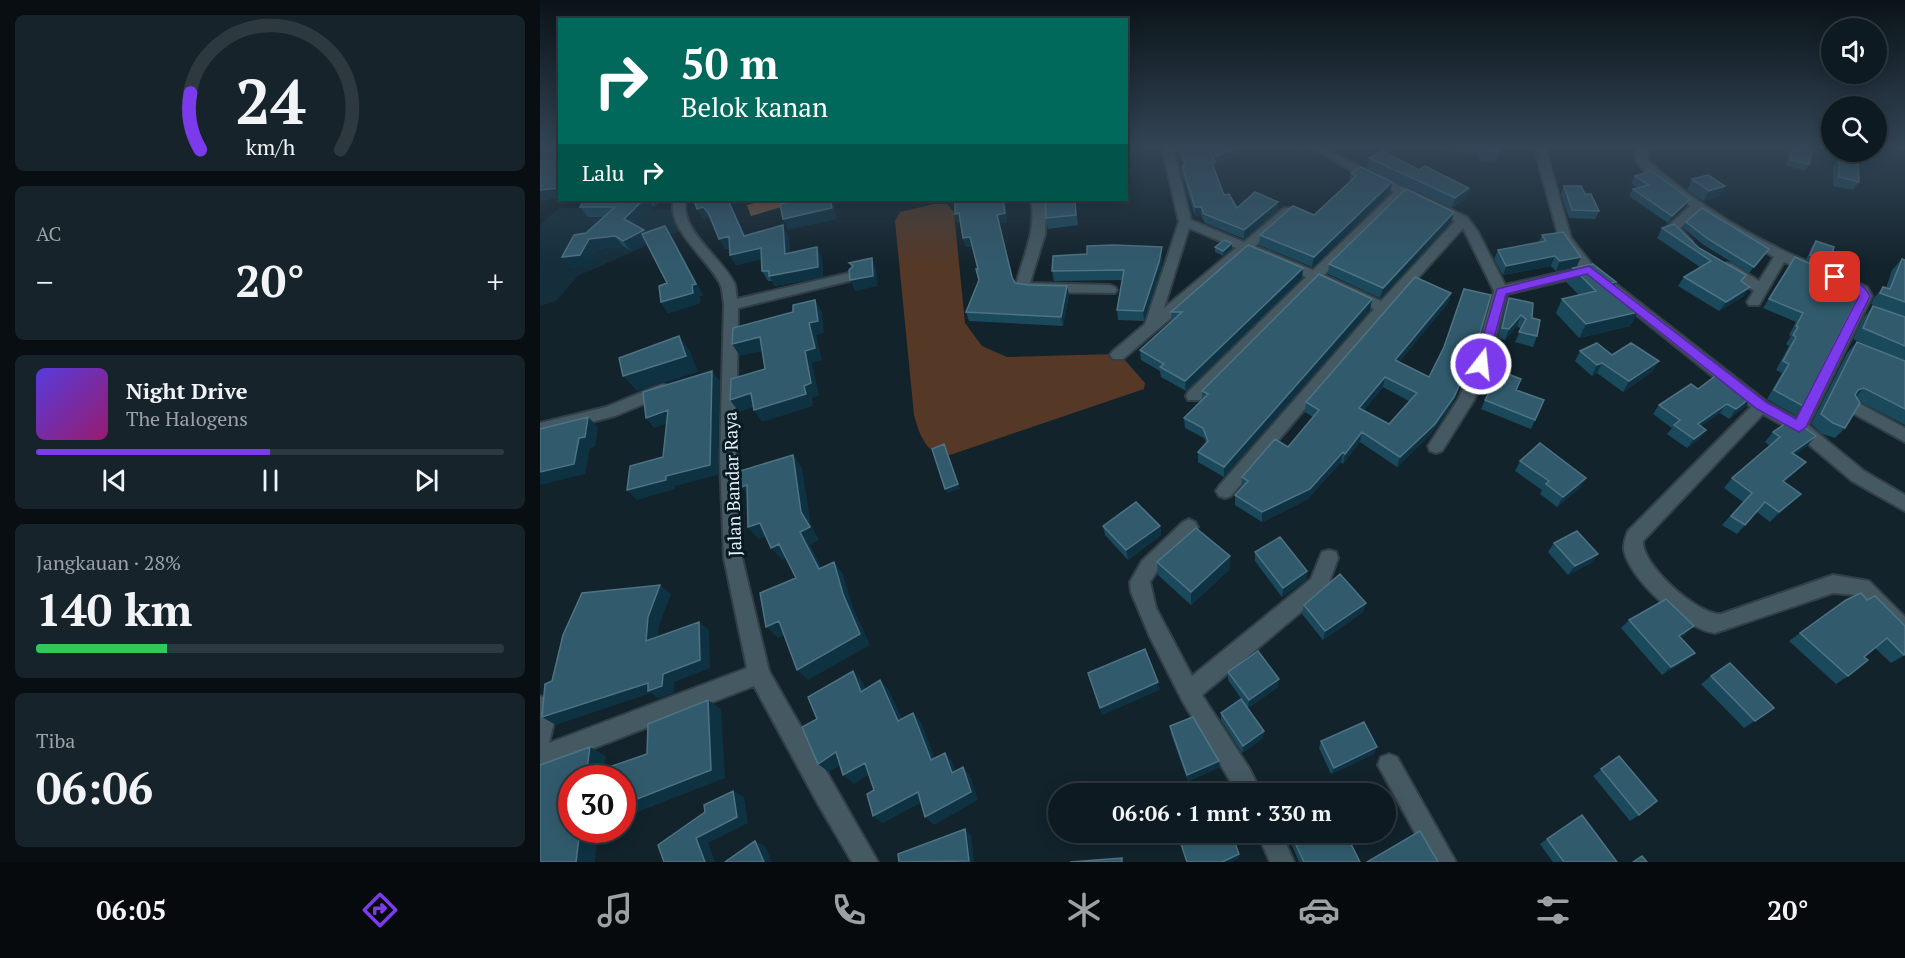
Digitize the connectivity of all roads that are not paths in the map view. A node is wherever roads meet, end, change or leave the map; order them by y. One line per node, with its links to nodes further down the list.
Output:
1 (1177, 187): 11 (street)
2 (1393, 187): 5 (street)
3 (1551, 187): 16 (street)
4 (1670, 187): 8 (street)
5 (1401, 191): 10 (street); 17 (street)
6 (680, 201): 23 (street, Jalan Bandar Raya)
7 (1037, 201): 20 (street)
8 (1699, 206): 13 (street); 14 (street)
9 (1288, 211): 12 (street)
10 (1463, 220): 21 (street); 25 (street)
11 (1185, 222): 12 (street); 27 (street)
12 (1243, 247): 17 (street); 27 (street)
13 (1696, 248)
14 (1781, 256): 19 (street); 24 (street)
15 (1714, 260): 19 (street)
16 (1589, 270): 21 (street); 33 (street)
17 (1315, 276): 25 (street); 32 (street)
18 (849, 277): 23 (street)
19 (1761, 289): 22 (street)
20 (1110, 290)
21 (1501, 291): 38 (street)
22 (1754, 302)
23 (731, 305): 29 (street, Jalan Bandar Raya)
24 (1860, 307): 26 (street); 35 (street)
25 (1383, 308): 39 (street)
26 (1878, 314)
27 (1152, 324): 28 (street)
28 (1118, 355)
29 (729, 370): 30 (street); 44 (street, Jalan Bandar Raya)
30 (709, 375)
31 (678, 385): 36 (street)
32 (1194, 396)
33 (1761, 406): 35 (street); 43 (street)
34 (1855, 407): 37 (street)
35 (1799, 427): 40 (street)
36 (540, 429)
37 (1905, 436)
38 (1436, 446)
39 (1225, 491)
40 (1904, 501)
41 (1189, 526): 45 (street)
42 (1329, 558): 45 (street)
43 (1905, 631)
44 (759, 674): 48 (street); 52 (street, Jalan Bandar Raya)
45 (1189, 692): 50 (street)
46 (540, 707): 47 (street)
47 (540, 739)
48 (540, 758)
49 (1389, 765): 54 (street)
50 (1244, 783)
51 (1274, 843): 53 (street)
52 (866, 862)
53 (1282, 862)
54 (1444, 862)

